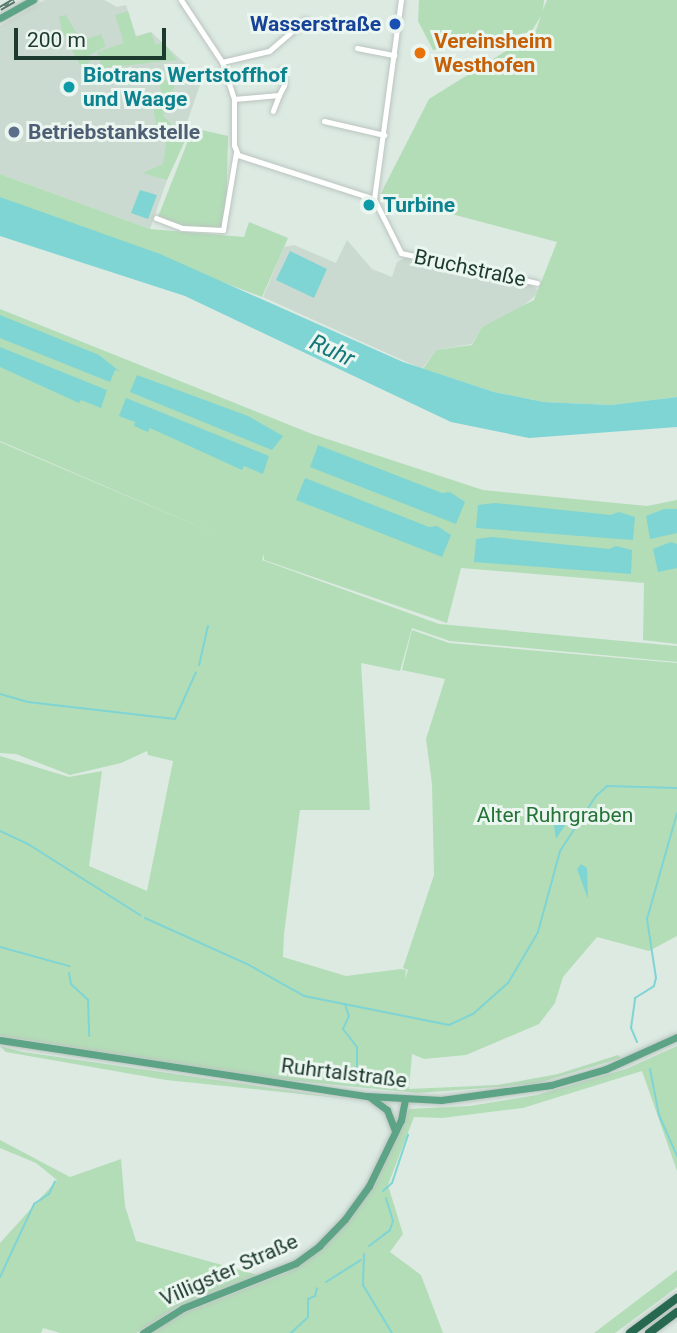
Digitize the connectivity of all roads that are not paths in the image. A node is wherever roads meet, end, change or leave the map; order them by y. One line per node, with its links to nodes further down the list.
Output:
1 (33, 0): 4 (main road)
2 (181, 0): 8 (street)
3 (401, 0): 7 (street)
4 (0, 18)
5 (305, 20): 8 (street)
6 (357, 48): 7 (street)
7 (394, 55): 14 (street)
8 (222, 62): 11 (street)
9 (281, 70): 10 (street)
10 (279, 95): 11 (street); 12 (street)
11 (233, 99): 15 (street)
12 (273, 111)
13 (324, 121): 14 (street)
14 (384, 135): 16 (street)
15 (236, 152): 16 (street); 17 (street)
16 (374, 199): 18 (street, Bruchstraße)
17 (156, 218)
18 (537, 283)
19 (677, 1037): 22 (main road, Ruhrtalstraße)
20 (0, 1040): 21 (main road, Ruhrtalstraße)
21 (367, 1096): 22 (main road, Ruhrtalstraße); 23 (main road)
22 (401, 1099): 23 (main road); 24 (main road, Villigster Straße)
23 (393, 1121): 24 (main road)
24 (395, 1131): 27 (main road, Villigster Straße)
25 (677, 1298): 28 (highway)
26 (677, 1312): 29 (highway)
27 (143, 1333)
28 (630, 1333)
29 (649, 1333)

